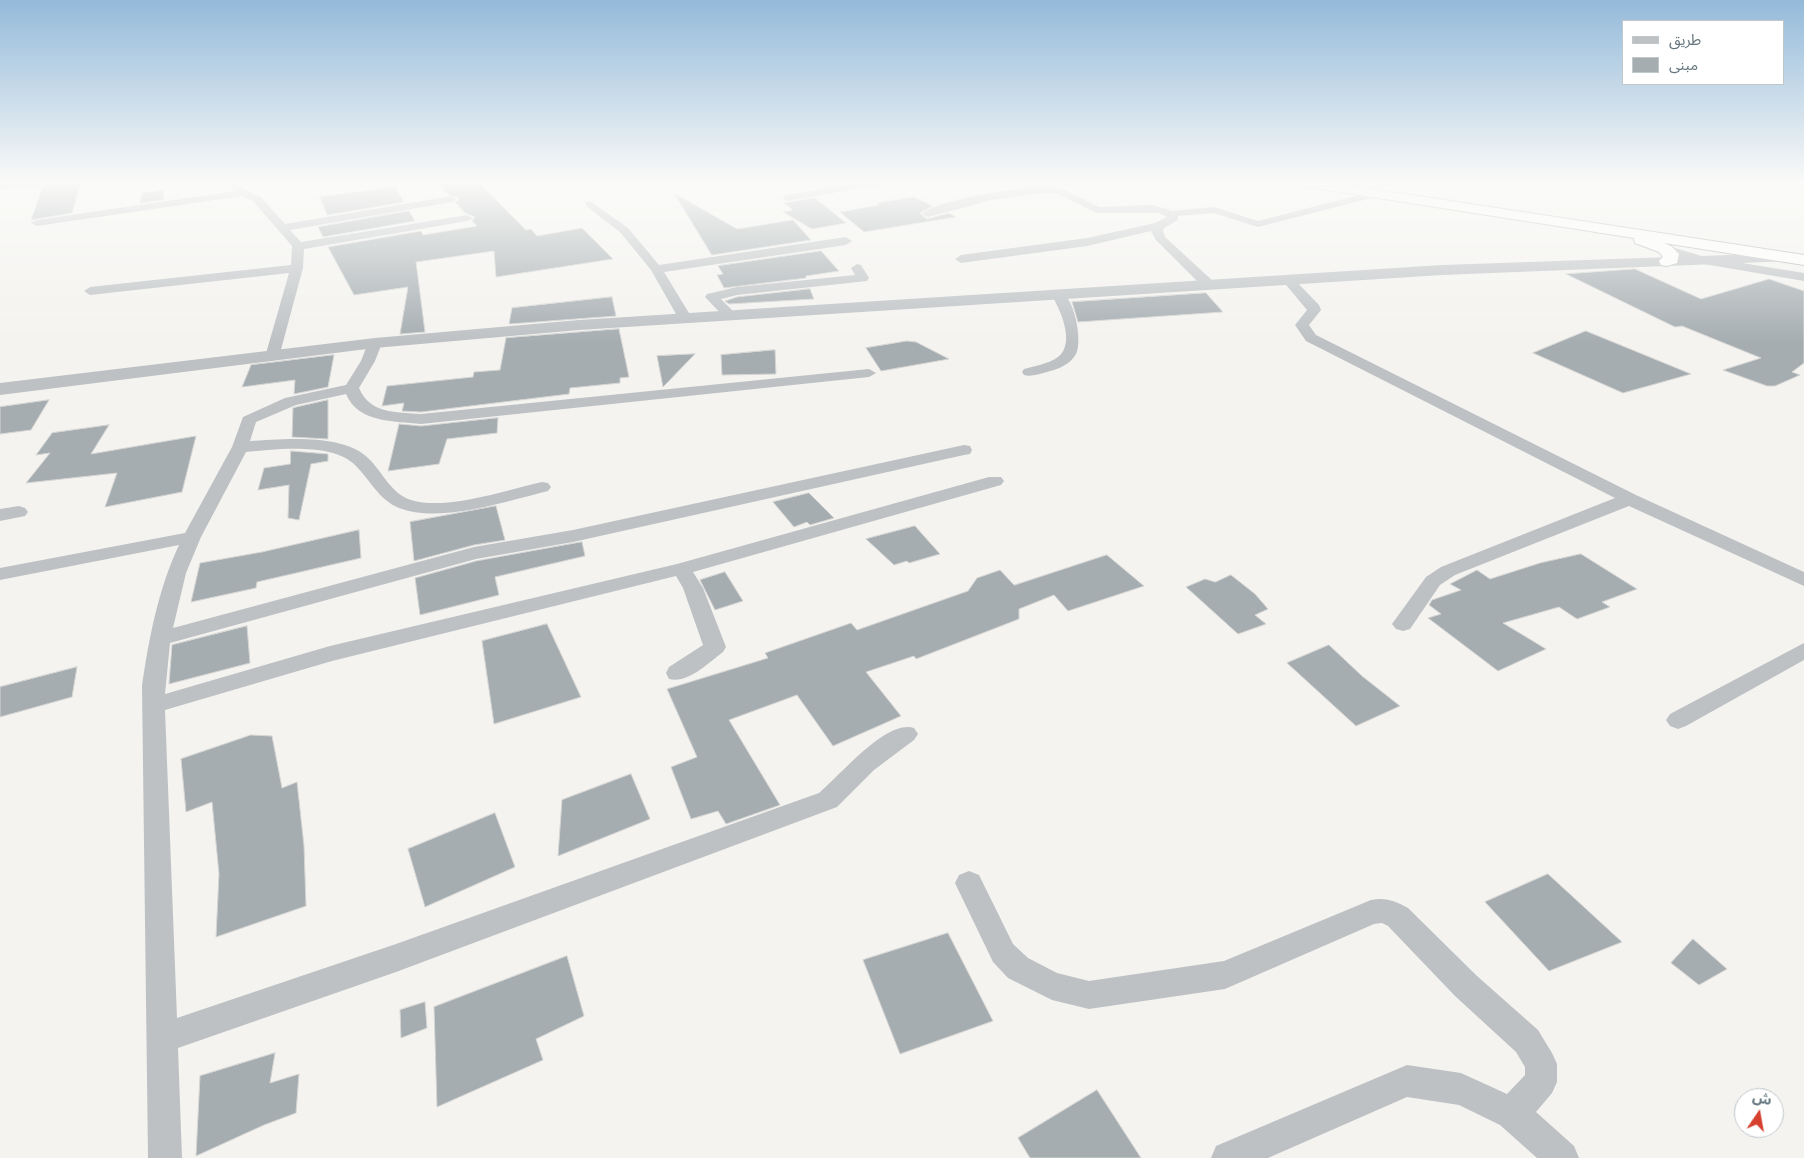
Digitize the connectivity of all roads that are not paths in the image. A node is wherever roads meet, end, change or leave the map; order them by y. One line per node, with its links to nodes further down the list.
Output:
1 (289, 235): 10 (street)
2 (365, 235): 10 (street)
3 (628, 235): 19 (street)
4 (1119, 235): 14 (street)
5 (1159, 235): 24 (street)
6 (1611, 235): 12 (highway)
7 (1642, 235): 13 (highway)
8 (1705, 235): 11 (highway)
9 (846, 241): 19 (street)
10 (298, 246): 17 (street)
11 (1804, 249)
12 (1666, 255): 15 (street); 22 (street)
13 (1786, 258): 15 (street); 16 (highway)
14 (961, 259)
15 (1704, 260): 20 (street)
16 (1804, 260)
17 (297, 268): 25 (street); 30 (street)
18 (857, 268): 27 (street)
19 (656, 269): 28 (street)
20 (1774, 272): 21 (street); 23 (street)
21 (1804, 277)
22 (1288, 280): 24 (street); 39 (street)
23 (1804, 282)
24 (1209, 285): 26 (street)
25 (90, 291)
26 (1058, 294): 27 (street); 31 (street)
27 (730, 315): 28 (street)
28 (685, 318): 29 (street)
29 (376, 343): 30 (street); 33 (street)
30 (272, 357): 34 (street)
31 (1029, 372)
32 (869, 373): 33 (street)
33 (351, 388): 35 (street)
34 (0, 389)
35 (240, 447): 38 (street); 42 (street)
36 (964, 450): 47 (street)
37 (995, 482): 43 (street)
38 (542, 486)
39 (1630, 498): 45 (street); 46 (street)
40 (19, 512): 41 (street)
41 (0, 515)
42 (192, 537): 44 (street); 47 (street)
43 (681, 569): 49 (street); 50 (street)
44 (0, 574)
45 (1804, 580)
46 (1403, 624)
47 (160, 639): 50 (street)
48 (1804, 650): 51 (street)
49 (678, 673)
50 (155, 704): 54 (street)
51 (1678, 720)
52 (906, 734): 54 (street)
53 (969, 883): 55 (street)
54 (163, 1038): 56 (street)
55 (1512, 1113): 57 (street); 58 (street)
56 (165, 1158)
57 (1228, 1158)
58 (1562, 1158)

